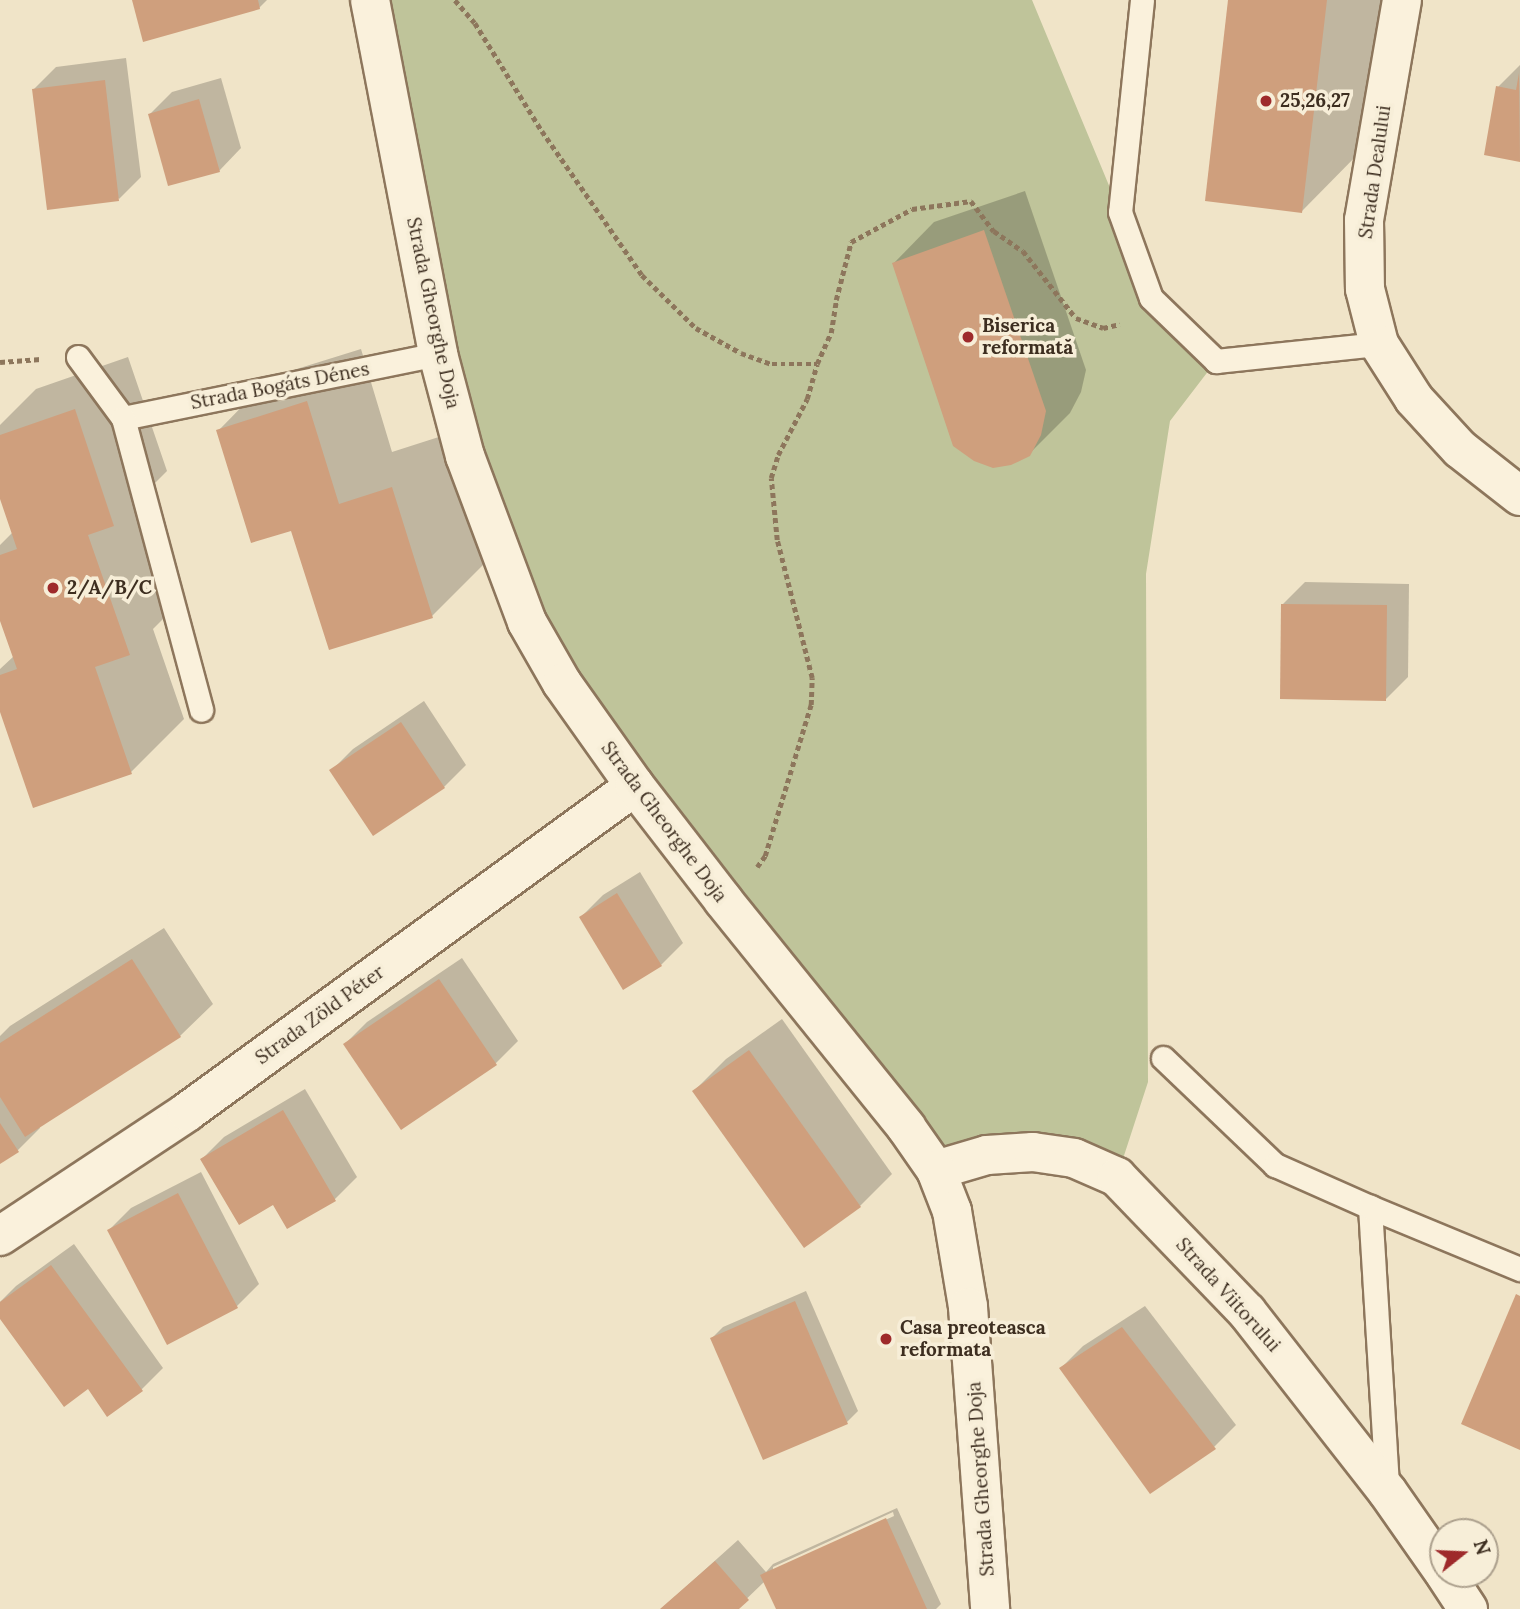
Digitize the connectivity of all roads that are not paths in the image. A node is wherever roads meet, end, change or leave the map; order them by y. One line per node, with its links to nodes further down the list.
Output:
1 (370, 0): 5 (street, Strada Gheorghe Doja)
2 (1142, 0): 4 (lane)
3 (1402, 0): 4 (street, Strada Dealului)
4 (1379, 344): 8 (street, Strada Dealului)
5 (438, 354): 7 (lane, Strada Bogáts Dénes); 10 (street, Strada Gheorghe Doja)
6 (78, 357): 7 (lane)
7 (123, 418): 9 (lane)
8 (1520, 496)
9 (201, 710)
10 (635, 786): 12 (street, Strada Gheorghe Doja); 14 (street, Strada Zöld Péter)
11 (1163, 1058): 13 (lane)
12 (936, 1170): 16 (street, Strada Viitorului); 19 (street, Strada Gheorghe Doja)
13 (1370, 1207): 15 (lane); 16 (lane)
14 (0, 1236)
15 (1520, 1269)
16 (1387, 1491): 17 (street, Strada Viitorului)
17 (1429, 1551)
18 (1454, 1588): 20 (street, Strada Viitorului)
19 (990, 1609)
20 (1468, 1609)

